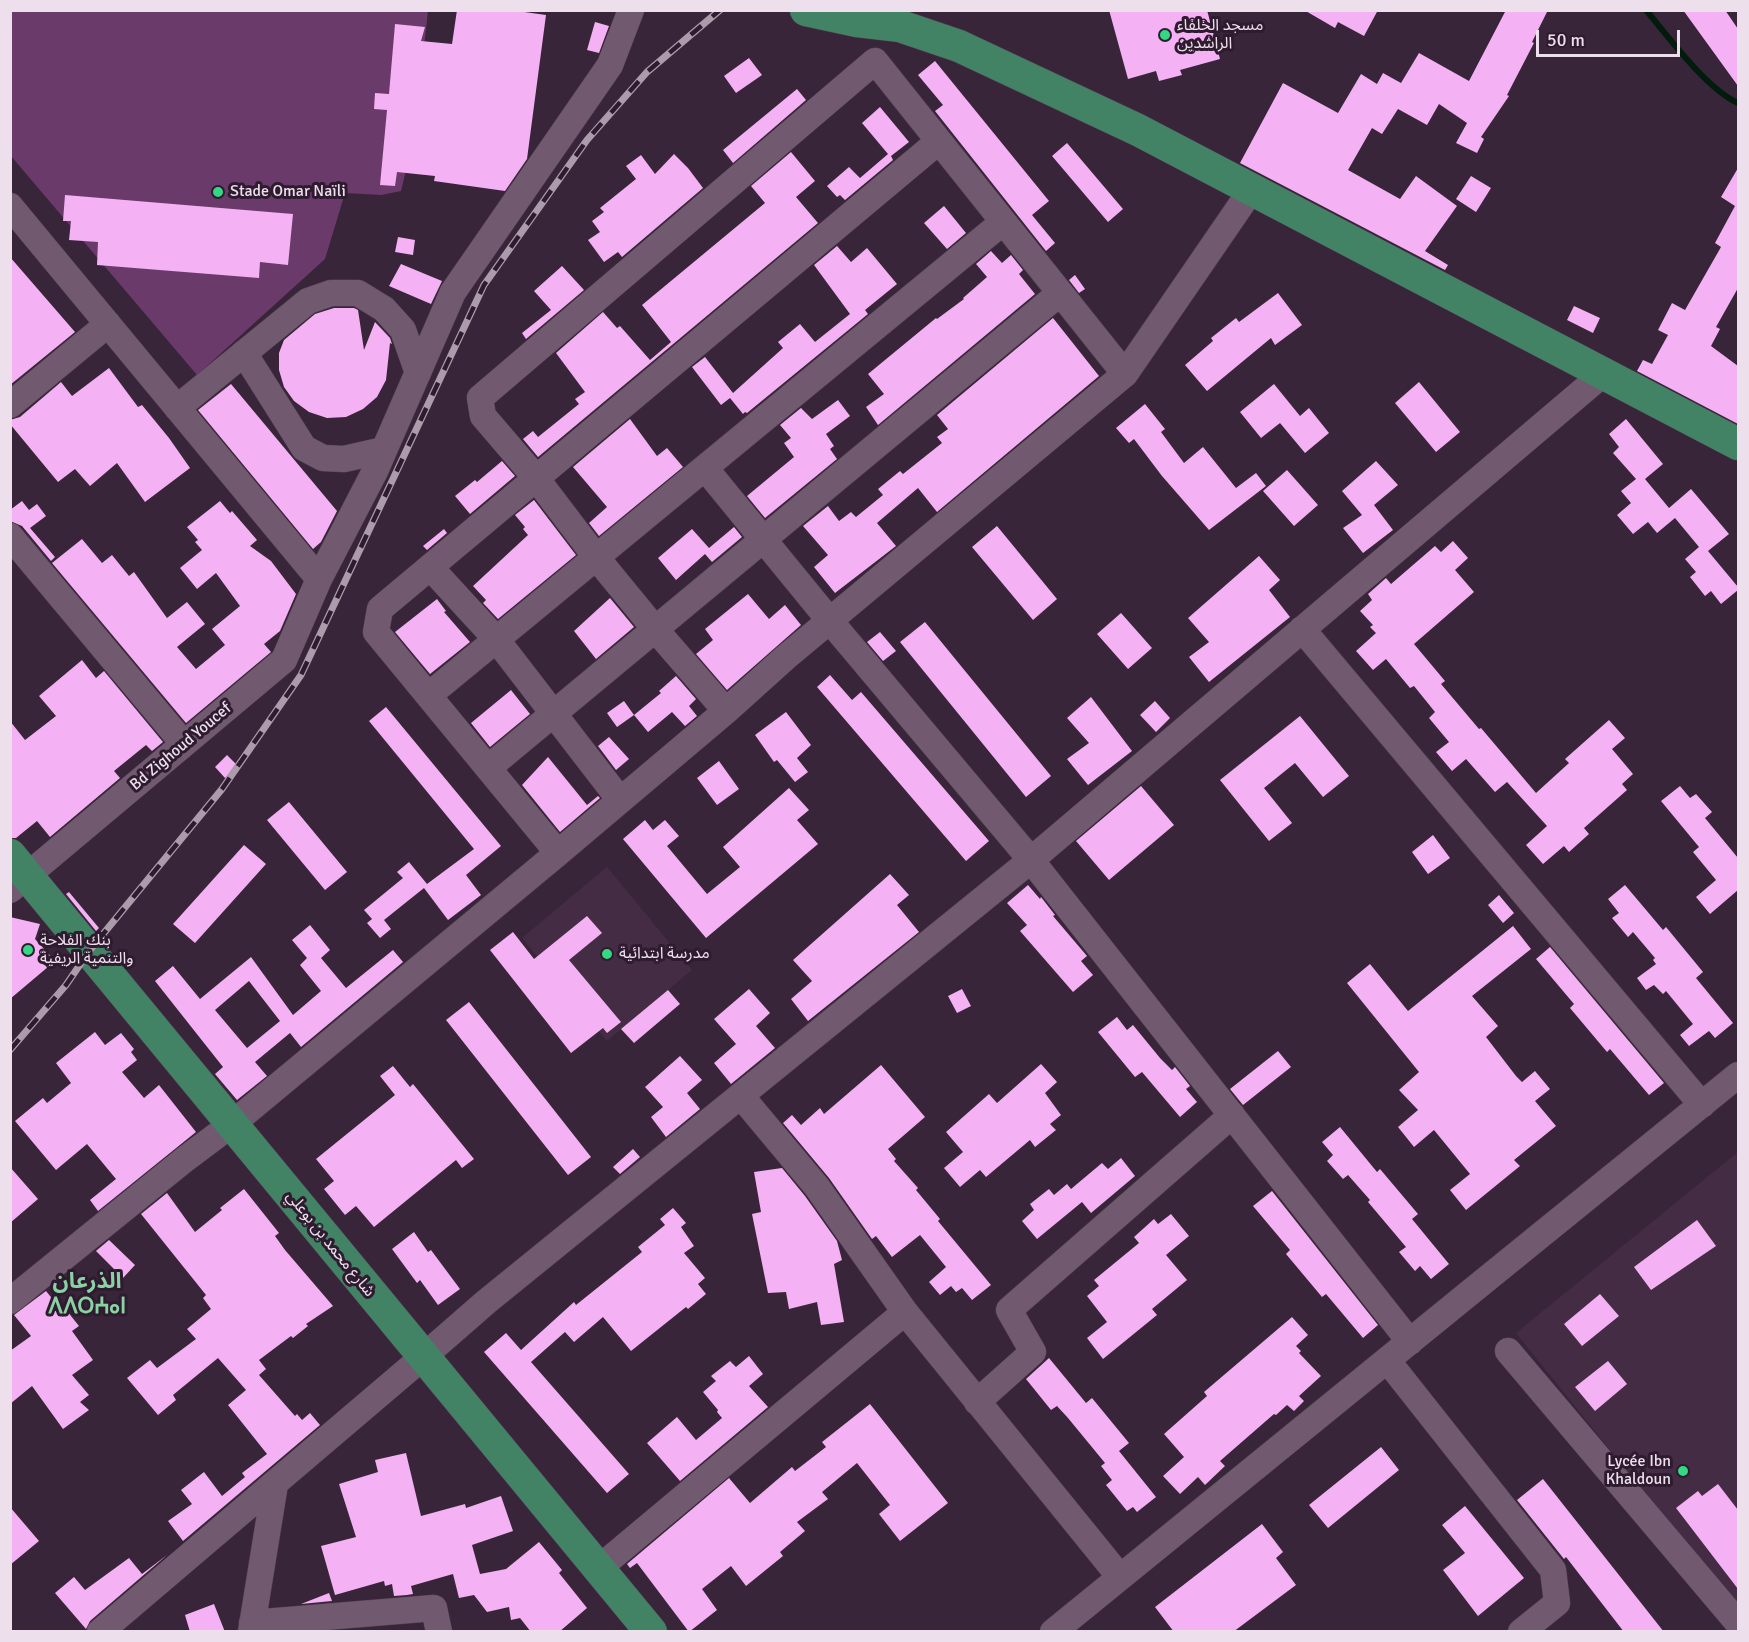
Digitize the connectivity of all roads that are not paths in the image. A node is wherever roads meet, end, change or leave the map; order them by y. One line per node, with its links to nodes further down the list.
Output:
1 (631, 10): 11 (street)
2 (806, 10): 3 (main road)
3 (887, 19): 5 (main road)
4 (939, 141): 7 (street); 19 (street); 19 (street)
5 (1252, 189): 12 (main road); 13 (street)
6 (10, 206): 9 (street)
7 (1003, 222): 8 (street); 18 (street)
8 (1060, 293): 13 (street); 21 (street)
9 (108, 324): 14 (street); 15 (street)
10 (244, 353): 11 (street); 15 (street); 17 (street)
11 (418, 373): 17 (street)
12 (1604, 373): 16 (main road); 27 (street)
13 (1125, 374): 25 (street)
14 (10, 405)
15 (177, 408): 24 (street)
16 (1738, 444)
17 (384, 450): 24 (street, Bd Zighoud Youcef)
18 (705, 468): 21 (street); 22 (street)
19 (536, 478): 22 (street); 23 (street)
20 (10, 536): 32 (street)
21 (763, 539): 25 (street); 26 (street)
22 (596, 557): 26 (street); 28 (street)
23 (430, 567): 28 (street); 29 (street)
24 (320, 579): 32 (street, Bd Zighoud Youcef)
25 (830, 621): 30 (street); 36 (street)
26 (655, 629): 30 (street); 31 (street)
27 (1302, 629): 36 (street); 40 (street)
28 (496, 639): 29 (street); 31 (street)
29 (429, 695): 33 (street)
30 (726, 711): 34 (street)
31 (552, 714): 33 (street); 34 (street)
32 (184, 744): 37 (street, Bd Zighoud Youcef)
33 (488, 768): 35 (street)
34 (620, 800): 35 (street)
35 (558, 853): 42 (street)
36 (1031, 860): 39 (street); 41 (street)
37 (16, 874): 42 (main road, شارع محمد بن بوعلي)
38 (1738, 1075): 40 (street)
39 (741, 1096): 44 (street); 47 (street)
40 (1702, 1105): 45 (street)
41 (1232, 1115): 45 (street); 49 (street)
42 (232, 1124): 43 (street); 47 (main road, شارع محمد بن بوعلي)
43 (10, 1301)
44 (905, 1312): 49 (street); 51 (street)
45 (1410, 1342): 48 (street)
46 (1508, 1351): 53 (street)
47 (423, 1357): 50 (street); 51 (main road, شارع محمد بن بوعلي)
48 (1387, 1360): 52 (street); 59 (street)
49 (977, 1402): 52 (street)
50 (275, 1484): 54 (street); 55 (street)
51 (599, 1568): 57 (main road, شارع محمد بن بوعلي)
52 (1119, 1577): 58 (street)
53 (1738, 1623)
54 (253, 1629): 56 (street)
55 (100, 1632)
56 (440, 1632)
57 (651, 1632)
58 (1053, 1632)
59 (1521, 1632)

